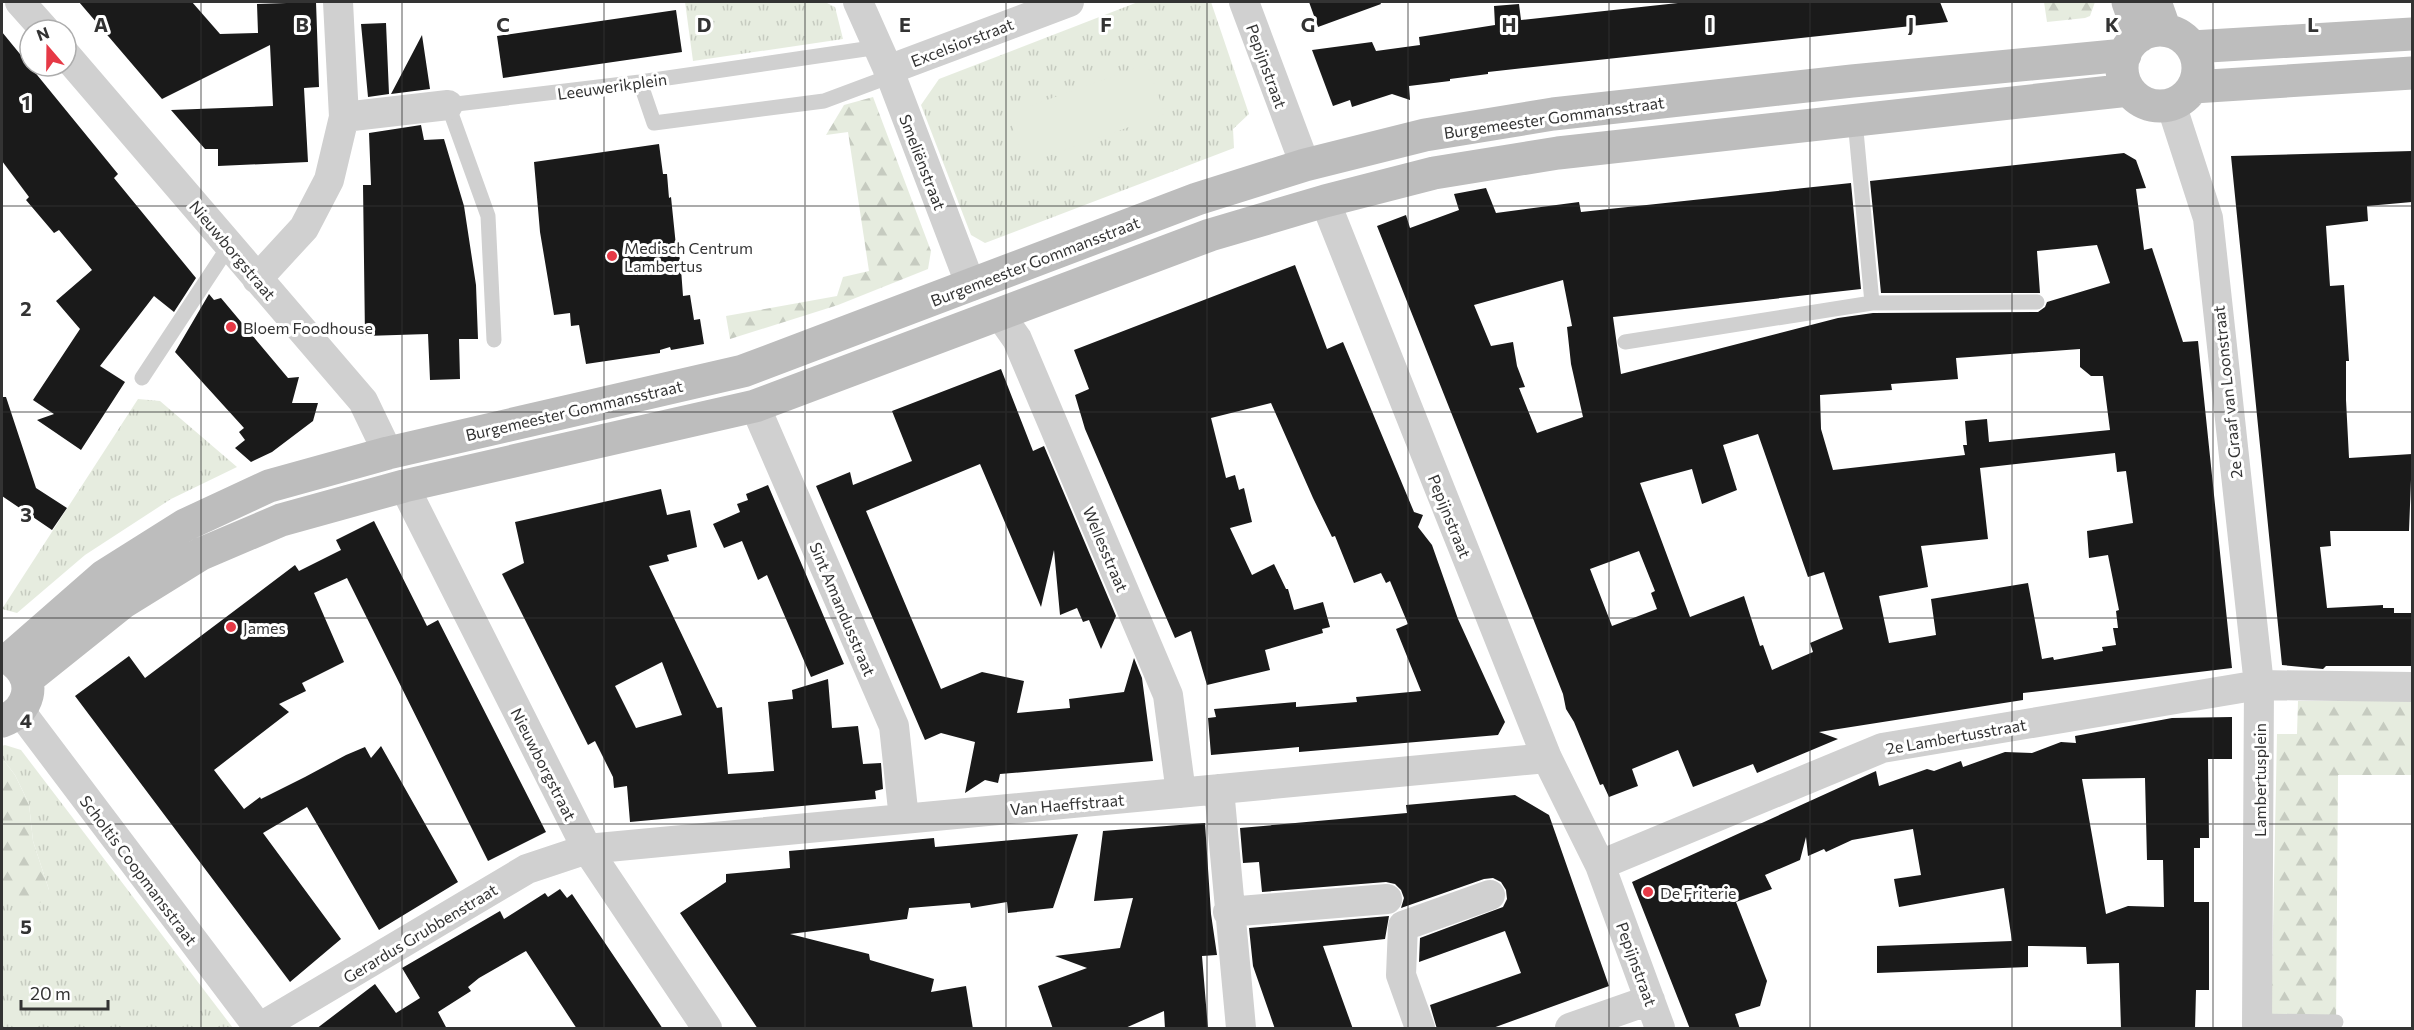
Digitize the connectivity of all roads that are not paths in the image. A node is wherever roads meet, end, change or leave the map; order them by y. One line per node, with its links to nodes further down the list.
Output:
1 (20, 2): 7 (street)
2 (338, 2): 17 (street)
3 (858, 2): 10 (street, Smeliënstraat)
4 (1069, 2): 10 (street, Excelsiorstraat)
5 (1244, 2): 19 (street, Pepijnstraat)
6 (2128, 2): 8 (street)
7 (34, 18)
8 (2155, 34): 9 (street, Burgemeester Gommansstraat); 14 (street); 15 (street); 19 (street, Burgemeester Gommansstraat)
9 (2412, 34)
10 (886, 65): 13 (lane, Leeuwerikplein); 13 (lane); 23 (street, Smeliënstraat)
11 (78, 69): 21 (street, Nieuwborgstraat)
12 (2412, 73): 15 (street)
13 (640, 82): 16 (lane, Leeuwerikplein)
14 (2129, 90): 15 (street); 18 (street)
15 (2182, 96): 34 (street, 2e Graaf van Loonstraat)
16 (448, 105): 17 (street, Leeuwerikplein); 27 (lane)
17 (344, 117): 22 (street)
18 (1855, 120): 20 (street); 25 (lane)
19 (1305, 165): 20 (street, Pepijnstraat); 23 (street, Burgemeester Gommansstraat)
20 (1325, 201): 26 (street); 37 (street, Pepijnstraat)
21 (229, 246): 22 (street, Nieuwborgstraat); 29 (lane)
22 (257, 279): 31 (street, Nieuwborgstraat)
23 (970, 286): 26 (street, Smeliënstraat); 31 (street, Burgemeester Gommansstraat)
24 (2037, 302): 25 (lane)
25 (1872, 303): 28 (lane)
26 (1000, 315): 30 (street); 39 (street, Wellesstraat)
27 (494, 340)
28 (1624, 342)
29 (142, 378)
30 (755, 406): 32 (street); 40 (street, Sint Amandusstraat)
31 (388, 453): 33 (street, Burgemeester Gommansstraat)
32 (404, 486): 33 (street); 41 (street, Nieuwborgstraat)
33 (13, 665): 36 (street)
34 (2259, 685): 35 (street); 42 (street, 2e Lambertusstraat); 48 (street, Lambertusplein)
35 (2412, 687)
36 (11, 716): 49 (street, Scholtis Coopmansstraat)
37 (1547, 758): 38 (street, Van Haeffstraat); 42 (street, Pepijnstraat)
38 (1219, 789): 39 (street, Van Haeffstraat); 45 (street)
39 (1181, 793): 40 (street, Van Haeffstraat)
40 (904, 819): 41 (street, Van Haeffstraat)
41 (587, 849): 49 (street, Gerardus Grubbenstraat); 50 (street, Nieuwborgstraat)
42 (1600, 865): 46 (street, Pepijnstraat)
43 (1490, 895): 52 (street)
44 (1387, 899): 45 (street)
45 (1228, 912): 51 (street)
46 (1650, 1000): 53 (street); 54 (street, Pepijnstraat)
47 (2336, 1022): 48 (lane)
48 (2257, 1025)
49 (259, 1028)
50 (707, 1029)
51 (1240, 1029)
52 (1420, 1029)
53 (1570, 1029)
54 (1660, 1029)

